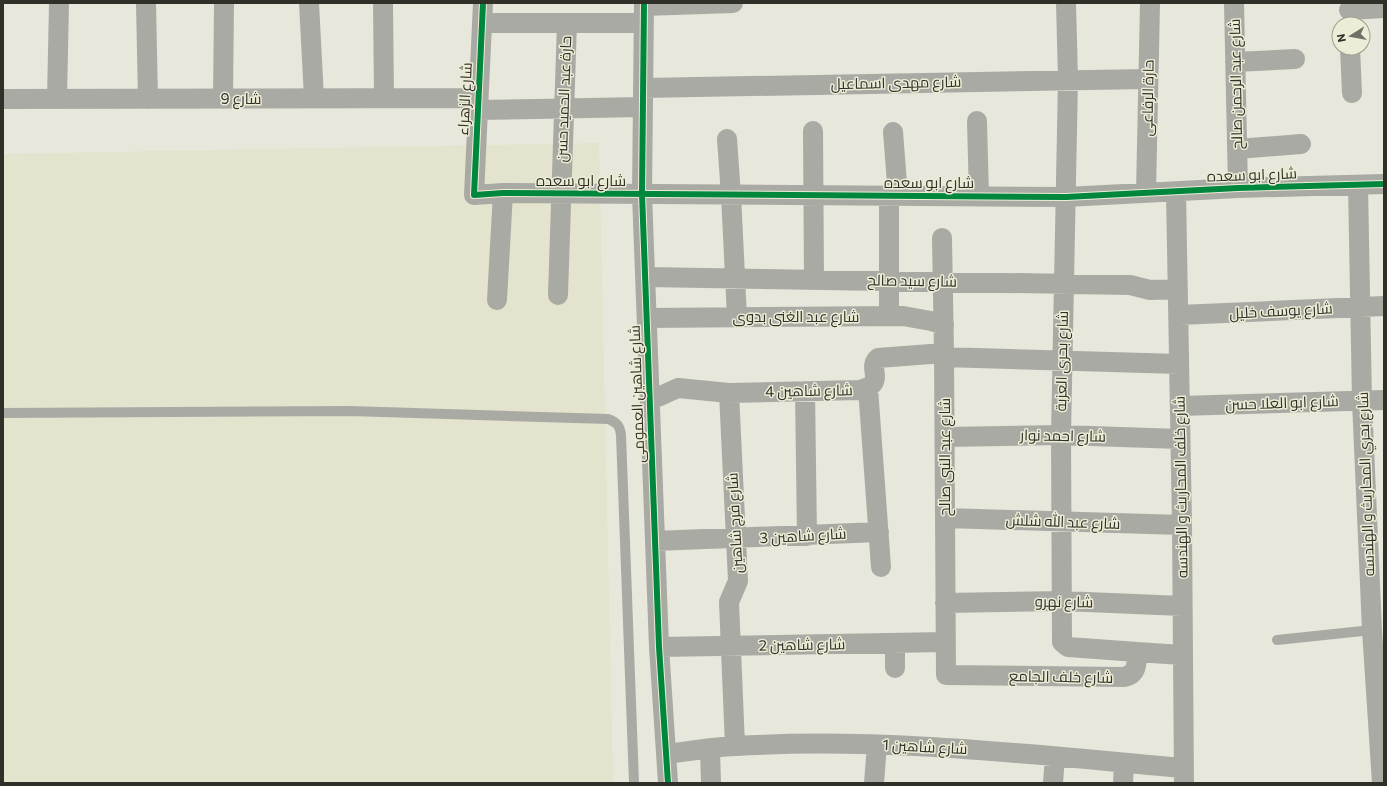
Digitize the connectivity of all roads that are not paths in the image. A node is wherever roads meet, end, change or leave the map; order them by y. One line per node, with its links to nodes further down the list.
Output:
1 (59, 3): 27 (street)
2 (146, 3): 28 (street)
3 (224, 3): 23 (street)
4 (309, 3): 24 (street)
5 (383, 3): 25 (street)
6 (483, 3): 14 (street, شارع الزهراء)
7 (733, 3): 12 (street)
8 (1066, 3): 19 (street, شارع بحرى العزبة)
9 (1150, 3): 20 (street, حارة الرفاعى)
10 (1234, 3): 18 (street, شارع عبد الرحمن صالح)
11 (1384, 8): 13 (street)
12 (644, 11): 15 (street); 22 (street, شارع شاهين العمومى)
13 (1349, 12)
14 (482, 23): 15 (street); 29 (street, شارع الزهراء)
15 (567, 23): 30 (street, حارة عبد الحميد حسن)
16 (1350, 56): 21 (street)
17 (1295, 59): 18 (street)
18 (1235, 62): 36 (street, شارع عبد الرحمن صالح)
19 (1068, 79): 20 (street, شارع مهدى اسماعيل); 22 (street, شارع مهدى اسماعيل); 50 (street, شارع بحرى العزبة)
20 (1148, 79): 42 (street, حارة الرفاعى)
21 (1352, 93)
22 (643, 97): 30 (street, شارع مهدى اسماعيل); 44 (street, شارع شاهين العمومى)
23 (223, 98): 24 (street, شارع 9); 28 (street, شارع 9)
24 (314, 98): 25 (street, شارع 9)
25 (384, 98): 29 (street, شارع 9)
26 (3, 99): 27 (street, شارع 9)
27 (57, 99): 28 (street, شارع 9)
28 (148, 99)
29 (478, 104): 30 (street, شارع 9); 45 (street, شارع الزهراء)
30 (564, 108): 43 (street, حارة عبد الحميد حسن)
31 (978, 121): 49 (street)
32 (813, 131): 47 (street)
33 (893, 132): 48 (street)
34 (727, 139): 46 (street)
35 (1301, 144): 36 (street)
36 (1237, 149): 39 (street, شارع عبد الرحمن صالح)
37 (1384, 184): 38 (street, شارع ابو سعده)
38 (1358, 185): 39 (street, شارع ابو سعده); 62 (street, شارع بحري المحاريث و الهندسه)
39 (1238, 188): 40 (street, شارع ابو سعده)
40 (1176, 192): 42 (street, شارع ابو سعده); 58 (street, شارع خلف المحاريث و الهندسه)
41 (503, 193): 43 (street, شارع ابو سعده); 45 (street, شارع ابو سعده); 60 (street)
42 (1146, 193): 50 (street, شارع ابو سعده)
43 (561, 194): 44 (street, شارع ابو سعده); 59 (street, حارة عبد الحميد حسن)
44 (642, 194): 46 (street, شارع ابو سعده); 52 (street, شارع شاهين العمومى)
45 (474, 195)
46 (731, 195): 47 (street, شارع ابو سعده); 53 (street)
47 (813, 195): 48 (street, شارع ابو سعده); 54 (street)
48 (893, 196): 49 (street, شارع ابو سعده); 55 (street)
49 (979, 196): 50 (street, شارع ابو سعده)
50 (1066, 197): 57 (street, شارع بحرى العزبة)
51 (942, 238): 56 (street, شارع عبد النبى صالح)
52 (646, 277): 53 (street, شارع سيد صالح); 66 (street, شارع شاهين العمومى)
53 (735, 280): 54 (street, شارع سيد صالح); 65 (street)
54 (814, 280): 55 (street, شارع سيد صالح)
55 (889, 281): 56 (street, شارع سيد صالح); 64 (street)
56 (944, 281): 57 (street, شارع سيد صالح); 67 (street, شارع عبد النبى صالح)
57 (1064, 285): 58 (street, شارع سيد صالح); 69 (street, شارع بحرى العزبة)
58 (1178, 288): 63 (street, شارع خلف المحاريث و الهندسه)
59 (558, 295)
60 (497, 300)
61 (1384, 306): 62 (street, شارع يوسف خليل)
62 (1360, 307): 63 (street, شارع يوسف خليل); 76 (street, شارع بحري المحاريث و الهندسه)
63 (1179, 315): 70 (street, شارع خلف المحاريث و الهندسه)
64 (889, 316): 65 (street, شارع عبد الغنى بدوى); 67 (street, شارع عبد الغنى بدوى)
65 (737, 317): 66 (street, شارع عبد الغنى بدوى)
66 (647, 318): 74 (street, شارع شاهين العمومى)
67 (944, 325): 68 (street, شارع عبد النبى صالح)
68 (944, 355): 69 (street); 71 (street, شارع شاهين 4); 80 (street, شارع عبد النبى صالح)
69 (1062, 361): 70 (street); 79 (street, شارع بحرى العزبة)
70 (1179, 364): 77 (street, شارع خلف المحاريث و الهندسه)
71 (868, 388): 72 (street, شارع شاهين 4); 85 (street)
72 (805, 391): 73 (street, شارع شاهين 4); 86 (street)
73 (729, 393): 74 (street, شارع شاهين 4); 87 (street, شارع فرج شاهين)
74 (650, 397): 88 (street, شارع شاهين العمومى)
75 (1384, 400): 76 (street, شارع ابو العلا حسن)
76 (1362, 401): 77 (street, شارع ابو العلا حسن); 93 (street, شارع بحري المحاريث و الهندسه)
77 (1180, 406): 81 (street, شارع خلف المحاريث و الهندسه)
78 (3, 413): 110 (lane)
79 (1061, 435): 80 (street, شارع احمد نوار); 81 (street, شارع احمد نوار); 83 (street, شارع بحرى العزبة)
80 (945, 437): 82 (street, شارع عبد النبى صالح)
81 (1180, 439): 84 (street, شارع خلف المحاريث و الهندسه)
82 (945, 518): 83 (street, شارع عبد الله شلش); 91 (street, شارع عبد النبى صالح)
83 (1062, 522): 84 (street, شارع عبد الله شلش); 90 (street, شارع بحرى العزبة)
84 (1182, 525): 92 (street, شارع خلف المحاريث و الهندسه)
85 (879, 532): 86 (street, شارع شاهين 3); 89 (street)
86 (807, 536): 87 (street, شارع شاهين 3)
87 (736, 540): 88 (street, شارع شاهين 3); 97 (street, شارع فرج شاهين)
88 (655, 542): 98 (street, شارع شاهين العمومى)
89 (881, 567)
90 (1063, 601): 91 (street, شارع نهرو); 92 (street, شارع نهرو); 99 (street, شارع بحرى العزبة)
91 (945, 603): 95 (street, شارع عبد النبى صالح)
92 (1182, 606): 100 (street, شارع خلف المحاريث و الهندسه)
93 (1378, 629): 94 (lane); 116 (street, شارع بحري المحاريث و الهندسه)
94 (1277, 640)
95 (945, 642): 96 (street, شارع شاهين 2); 102 (street, شارع عبد النبى صالح)
96 (895, 643): 97 (street, شارع شاهين 2); 101 (street)
97 (731, 646): 98 (street, شارع شاهين 2); 104 (street, شارع فرج شاهين)
98 (659, 647): 106 (street, شارع شاهين العمومى)
99 (1137, 652): 100 (street); 102 (street, شارع خلف الجامع)
100 (1182, 655): 109 (street, شارع خلف المحاريث و الهندسه)
101 (894, 668)
102 (946, 675)
103 (877, 745): 104 (street, شارع شاهين 1); 107 (street, شارع شاهين 1); 113 (street)
104 (735, 746): 105 (street, شارع شاهين 1)
105 (710, 749): 106 (street, شارع شاهين 1); 112 (street)
106 (667, 754): 111 (street, شارع شاهين العمومى)
107 (1055, 757): 108 (street, شارع شاهين 1); 114 (street)
108 (1124, 763): 109 (street, شارع شاهين 1); 115 (street)
109 (1184, 776)
110 (634, 783)
111 (668, 783)
112 (711, 783)
113 (874, 783)
114 (1053, 783)
115 (1123, 783)
116 (1382, 783)

